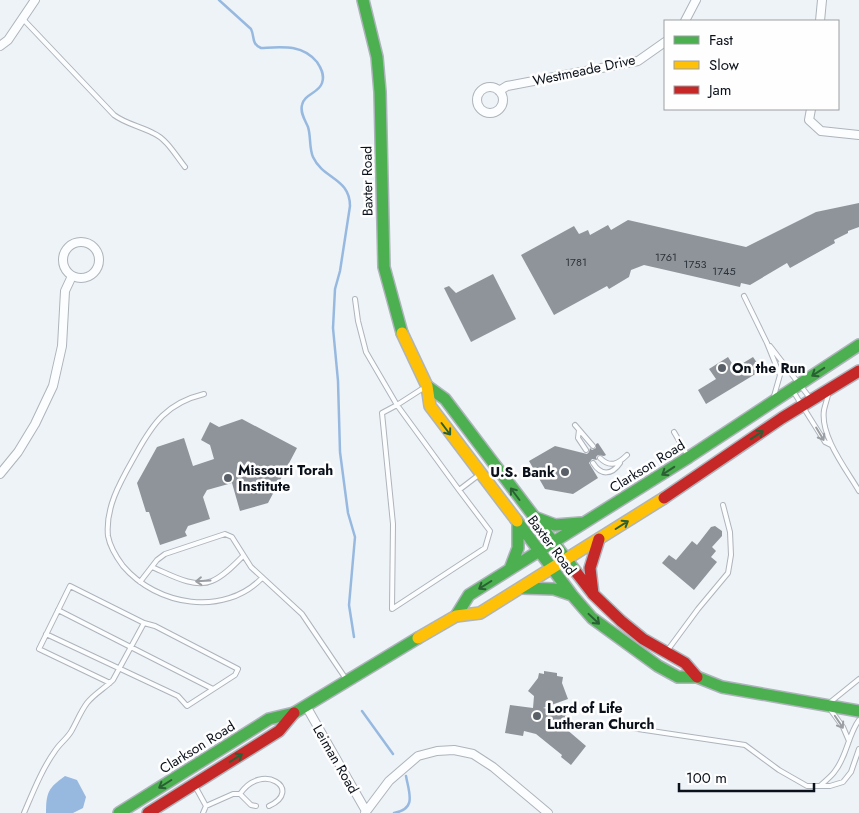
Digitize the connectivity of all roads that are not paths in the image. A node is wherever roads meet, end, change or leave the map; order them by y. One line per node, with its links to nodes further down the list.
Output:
1 (35, 0): 5 (street)
2 (363, 0): 20 (main road, Baxter Road)
3 (696, 0): 6 (street)
4 (822, 0): 7 (street)
5 (22, 18): 9 (street); 13 (lane)
6 (685, 20)
7 (820, 20)
8 (664, 45): 10 (street, Westmeade Drive)
9 (0, 46)
10 (499, 91)
11 (811, 110): 12 (street)
12 (859, 135)
13 (185, 167)
14 (72, 276): 14 (street); 38 (street)
15 (744, 296): 17 (lane)
16 (355, 299): 26 (lane)
17 (768, 343): 21 (lane); 24 (lane)
18 (859, 345): 21 (main road, Clarkson Road, one-way to 21)
19 (859, 371): 22 (main road, Clarkson Road)
20 (427, 386): 26 (lane); 39 (main road, Baxter Road, one-way to 39); 43 (main road, Baxter Road, one-way to 20)
21 (796, 387): 24 (main road, Clarkson Road); 25 (lane); 25 (lane)
22 (830, 389): 25 (main road, Clarkson Road); 30 (lane)
23 (204, 394): 55 (lane)
24 (772, 403): 35 (main road, Clarkson Road)
25 (807, 403): 30 (lane, one-way to 30); 46 (main road, Clarkson Road, one-way to 25)
26 (397, 405): 40 (lane); 40 (lane)
27 (575, 424): 28 (lane)
28 (579, 429): 31 (lane); 32 (lane)
29 (674, 432): 35 (lane)
30 (832, 445): 41 (lane)
31 (593, 446)
32 (586, 450)
33 (627, 456): 37 (lane)
34 (600, 458): 37 (lane)
35 (689, 458): 44 (main road, Clarkson Road, one-way to 44)
36 (593, 462): 37 (lane)
37 (620, 462)
38 (0, 474)
39 (480, 474): 40 (lane); 45 (main road, Baxter Road)
40 (460, 490)
41 (859, 491)
42 (723, 506): 64 (lane)
43 (534, 517): 44 (main road); 47 (main road, Baxter Road)
44 (584, 523): 47 (main road, Clarkson Road)
45 (518, 524): 48 (main road, Baxter Road); 52 (main road)
46 (599, 539): 50 (main road, Clarkson Road); 57 (main road)
47 (553, 542): 48 (main road, Clarkson Road); 50 (main road, Baxter Road)
48 (539, 551): 52 (main road, Clarkson Road); 53 (main road, Baxter Road)
49 (243, 556): 51 (lane, one-way to 51); 51 (lane); 54 (lane)
50 (566, 560): 53 (main road, Clarkson Road); 57 (main road, Baxter Road)
51 (152, 567): 55 (lane)
52 (510, 569): 60 (main road, Clarkson Road, one-way to 60)
53 (552, 569): 56 (main road, Clarkson Road); 58 (main road, Baxter Road)
54 (262, 578): 55 (lane); 68 (lane)
55 (140, 582)
56 (521, 588): 58 (main road); 60 (main road, Clarkson Road)
57 (593, 594): 64 (main road, Baxter Road)
58 (572, 595): 66 (main road, Baxter Road, one-way to 66)
59 (58, 610): 61 (lane); 62 (lane); 63 (lane)
60 (456, 616): 68 (main road, Clarkson Road)
61 (144, 623): 63 (lane); 70 (lane)
62 (46, 634): 65 (lane); 69 (lane)
63 (131, 647): 65 (lane); 70 (lane)
64 (666, 653): 66 (main road, Baxter Road)
65 (120, 670): 69 (lane); 70 (lane)
66 (697, 677): 71 (main road, Baxter Road)
67 (859, 679): 71 (lane)
68 (347, 681): 72 (main road, Clarkson Road)
69 (110, 683): 86 (lane)
70 (213, 689)
71 (826, 705): 73 (main road, Baxter Road); 77 (lane, one-way to 77)
72 (306, 706): 74 (main road, Clarkson Road); 87 (street, Leiman Road)
73 (859, 710)
74 (294, 713): 79 (main road, Clarkson Road); 80 (main road, Clarkson Road, one-way to 74)
75 (859, 720): 77 (lane)
76 (618, 726): 81 (lane)
77 (850, 741): 81 (lane)
78 (859, 749): 81 (lane)
79 (207, 758): 80 (main road); 88 (main road, Clarkson Road, one-way to 88)
80 (194, 784): 83 (lane); 89 (main road, Clarkson Road)
81 (821, 785)
82 (240, 794): 83 (lane); 84 (lane); 85 (lane)
83 (206, 806): 90 (lane)
84 (256, 806)
85 (268, 806)
86 (26, 812)
87 (366, 812): 91 (street)
88 (119, 813)
89 (148, 813)
90 (203, 813)
91 (548, 813)

